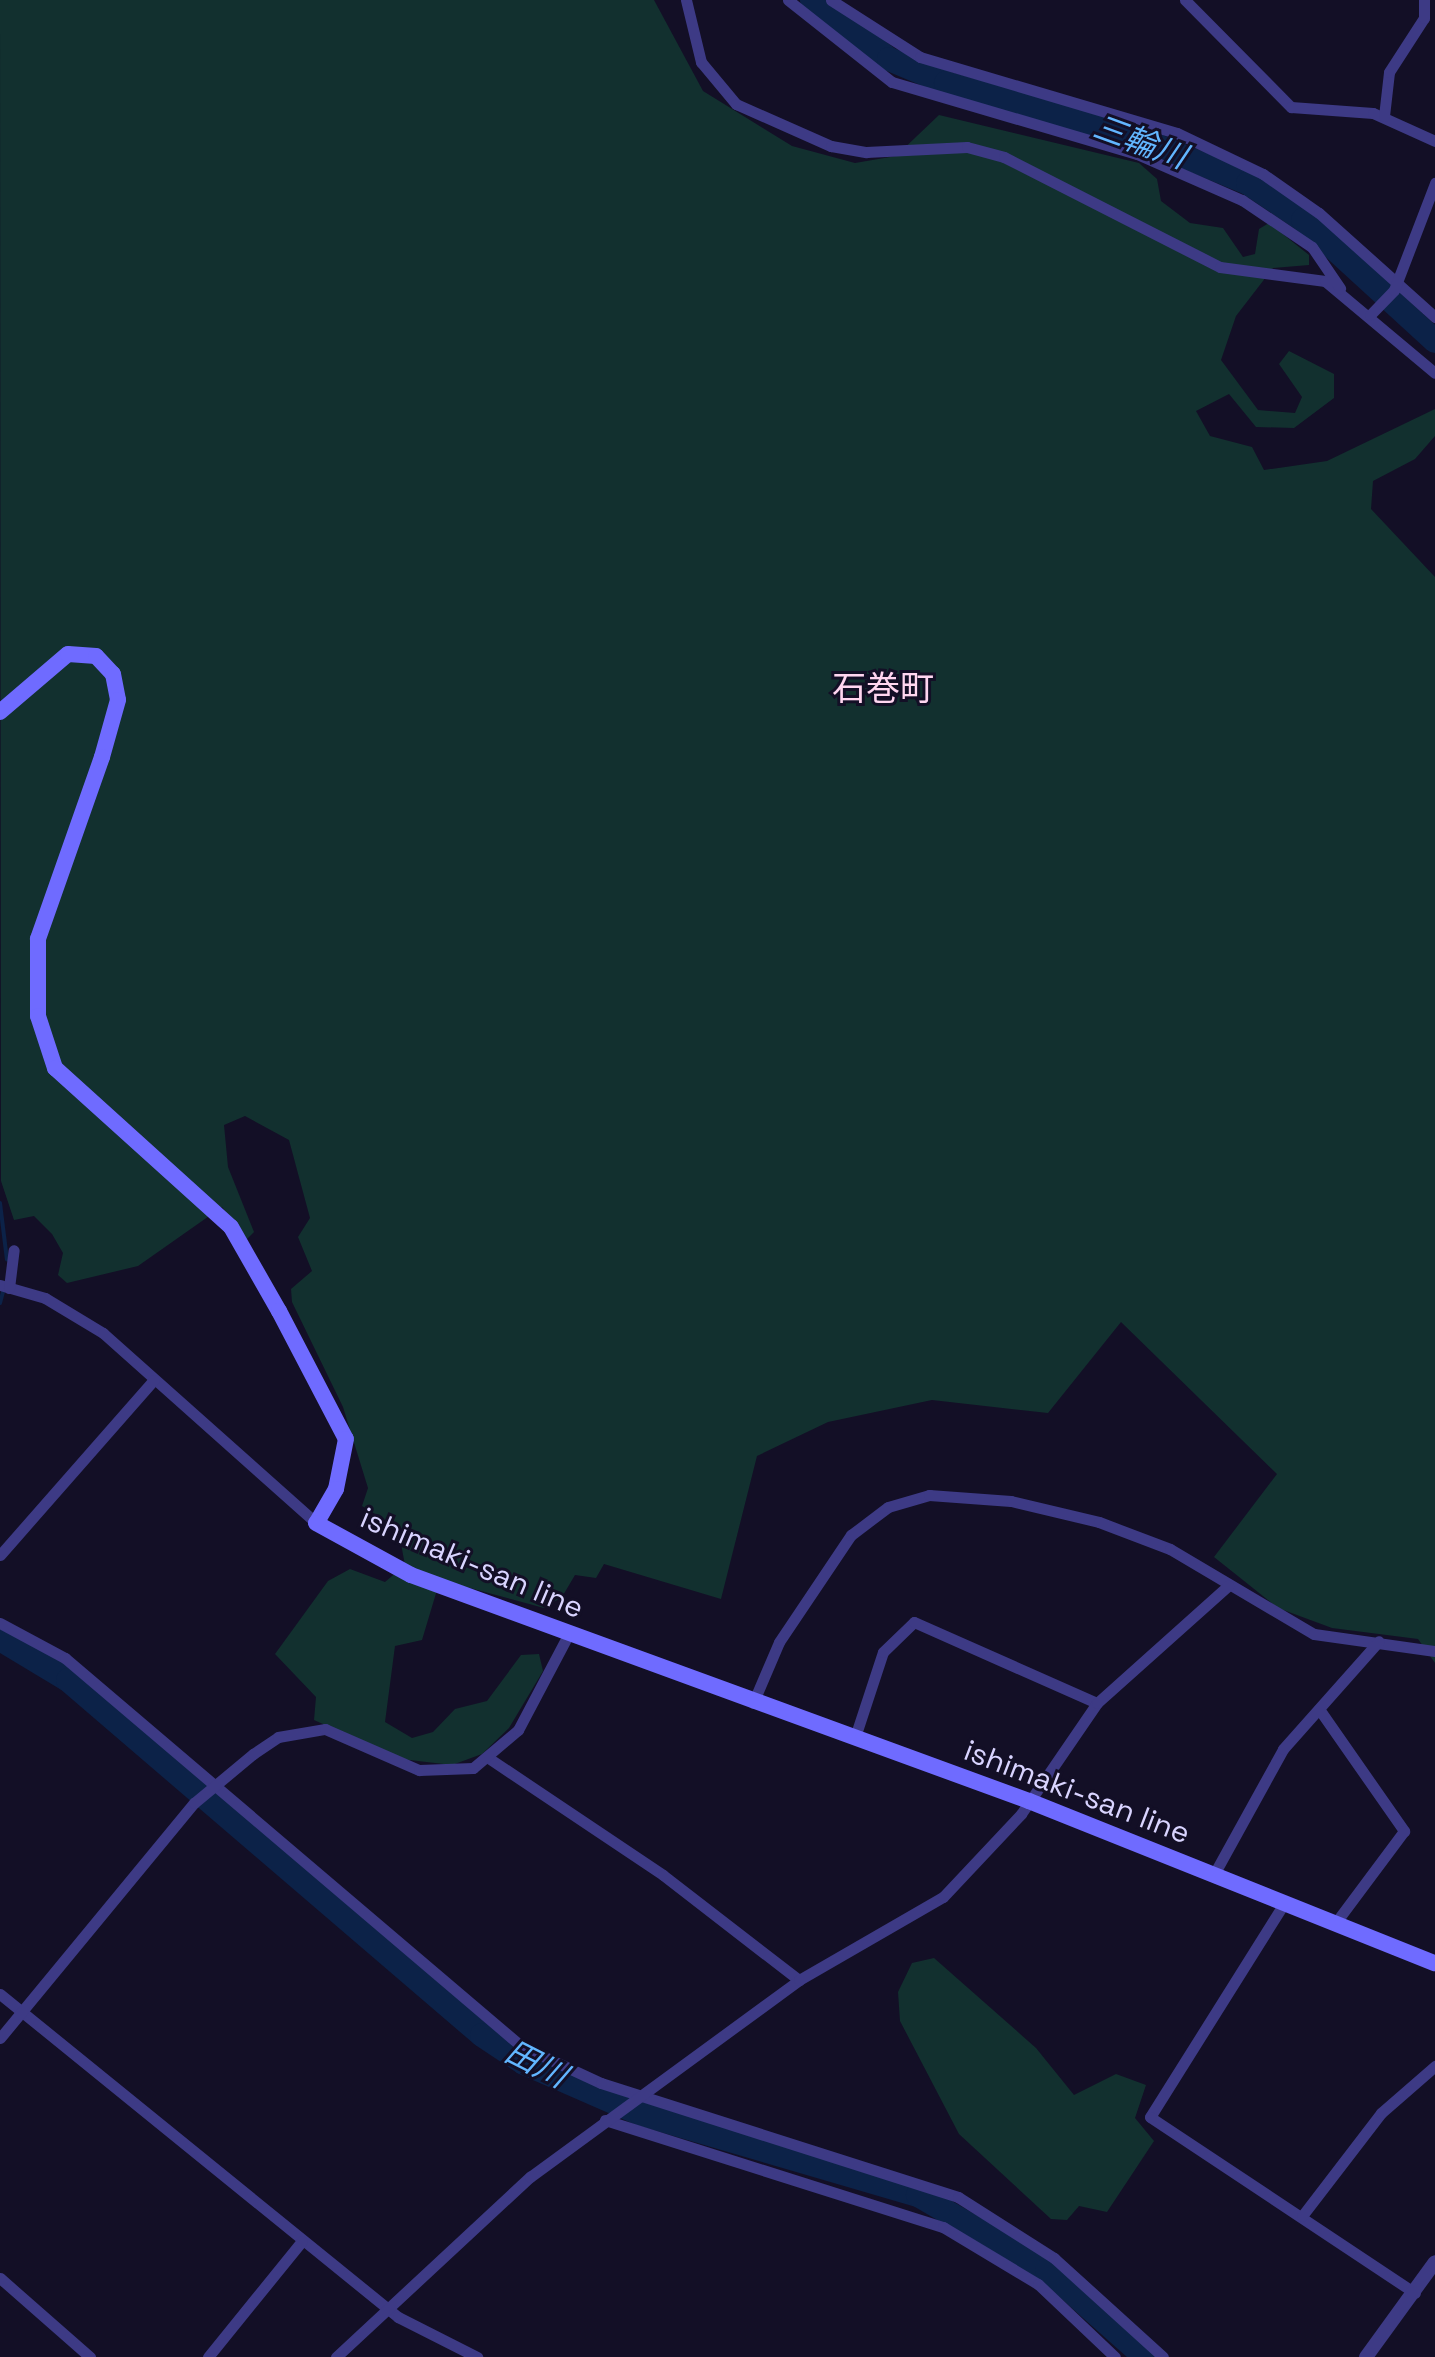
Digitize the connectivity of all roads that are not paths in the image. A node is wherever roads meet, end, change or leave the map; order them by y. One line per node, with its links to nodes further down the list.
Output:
1 (686, 0): 10 (street)
2 (788, 0): 10 (street)
3 (831, 0): 9 (street)
4 (1185, 0): 6 (street)
5 (1424, 0): 6 (street)
6 (1384, 116): 7 (street)
7 (1435, 141)
8 (1435, 183): 9 (street)
9 (1396, 286): 11 (street); 12 (street)
10 (1340, 289): 11 (street)
11 (1374, 310): 13 (street)
12 (1435, 317)
13 (1435, 373)
14 (0, 712): 18 (main road, ishimaki-san line)
15 (14, 1250): 16 (street)
16 (4, 1286): 17 (street)
17 (154, 1380): 18 (street); 19 (street)
18 (316, 1523): 22 (main road, ishimaki-san line)
19 (0, 1555)
20 (1228, 1586): 23 (street); 25 (street); 26 (street)
21 (0, 1623): 30 (street)
22 (568, 1635): 25 (main road, ishimaki-san line); 29 (street)
23 (1379, 1641): 24 (street); 27 (street)
24 (1435, 1651)
25 (753, 1703): 28 (main road, ishimaki-san line)
26 (1097, 1703): 28 (street); 31 (street)
27 (1319, 1709): 32 (street); 34 (street)
28 (855, 1737): 31 (main road, ishimaki-san line)
29 (490, 1759): 30 (street); 36 (street)
30 (213, 1785): 38 (street); 41 (street)
31 (1029, 1801): 32 (main road, ishimaki-san line); 36 (street)
32 (1213, 1876): 33 (main road, ishimaki-san line)
33 (1283, 1905): 34 (main road, ishimaki-san line); 43 (street)
34 (1334, 1925): 35 (main road, ishimaki-san line)
35 (1435, 1963)
36 (799, 1980): 41 (street)
37 (0, 1994): 38 (street)
38 (23, 2010): 39 (street); 44 (street)
39 (0, 2038)
40 (1435, 2066): 43 (street)
41 (638, 2097): 42 (street); 54 (street)
42 (608, 2118): 48 (street); 53 (street)
43 (1302, 2216): 47 (street)
44 (302, 2241): 48 (street); 49 (street)
45 (1435, 2262): 47 (street)
46 (0, 2278): 50 (street)
47 (1415, 2293): 55 (street)
48 (386, 2308): 51 (street); 52 (street)
49 (216, 2355)
50 (90, 2357)
51 (336, 2357)
52 (477, 2357)
53 (1115, 2357)
54 (1163, 2357)
55 (1366, 2357)

